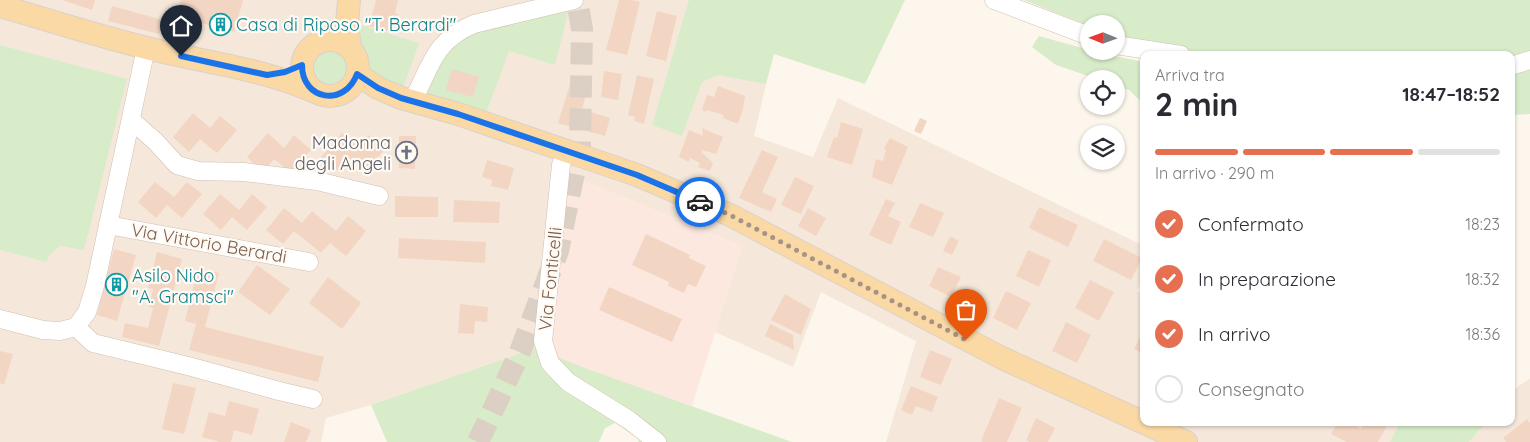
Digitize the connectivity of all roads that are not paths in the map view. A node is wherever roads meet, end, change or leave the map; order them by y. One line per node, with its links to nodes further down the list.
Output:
1 (349, 0): 6 (main road); 9 (main road)
2 (574, 0): 18 (street)
3 (994, 0): 5 (street)
4 (0, 6): 8 (main road)
5 (1080, 33)
6 (325, 41): 9 (main road); 12 (main road)
7 (1125, 46): 10 (street)
8 (146, 48): 15 (main road); 19 (street, Via Vittorio Berardi)
9 (350, 48): 14 (main road)
10 (1155, 51)
11 (1530, 60): 13 (street)
12 (302, 65): 15 (main road); 16 (main road)
13 (1515, 65)
14 (357, 74): 17 (main road); 18 (main road)
15 (267, 75): 16 (main road)
16 (313, 91): 17 (main road)
17 (339, 94): 18 (main road)
18 (412, 102): 20 (main road)
19 (131, 120): 21 (street); 22 (street, Via Vittorio Berardi)
20 (566, 151): 27 (main road); 29 (street, Via Fonticelli)
21 (379, 196)
22 (108, 225): 23 (street, Via Vittorio Berardi); 25 (street, Via Vittorio Berardi)
23 (309, 262)
24 (0, 319): 25 (street)
25 (76, 327): 26 (street)
26 (313, 399)
27 (1140, 421)
28 (1151, 426): 30 (main road)
29 (656, 442)
30 (1186, 442)

